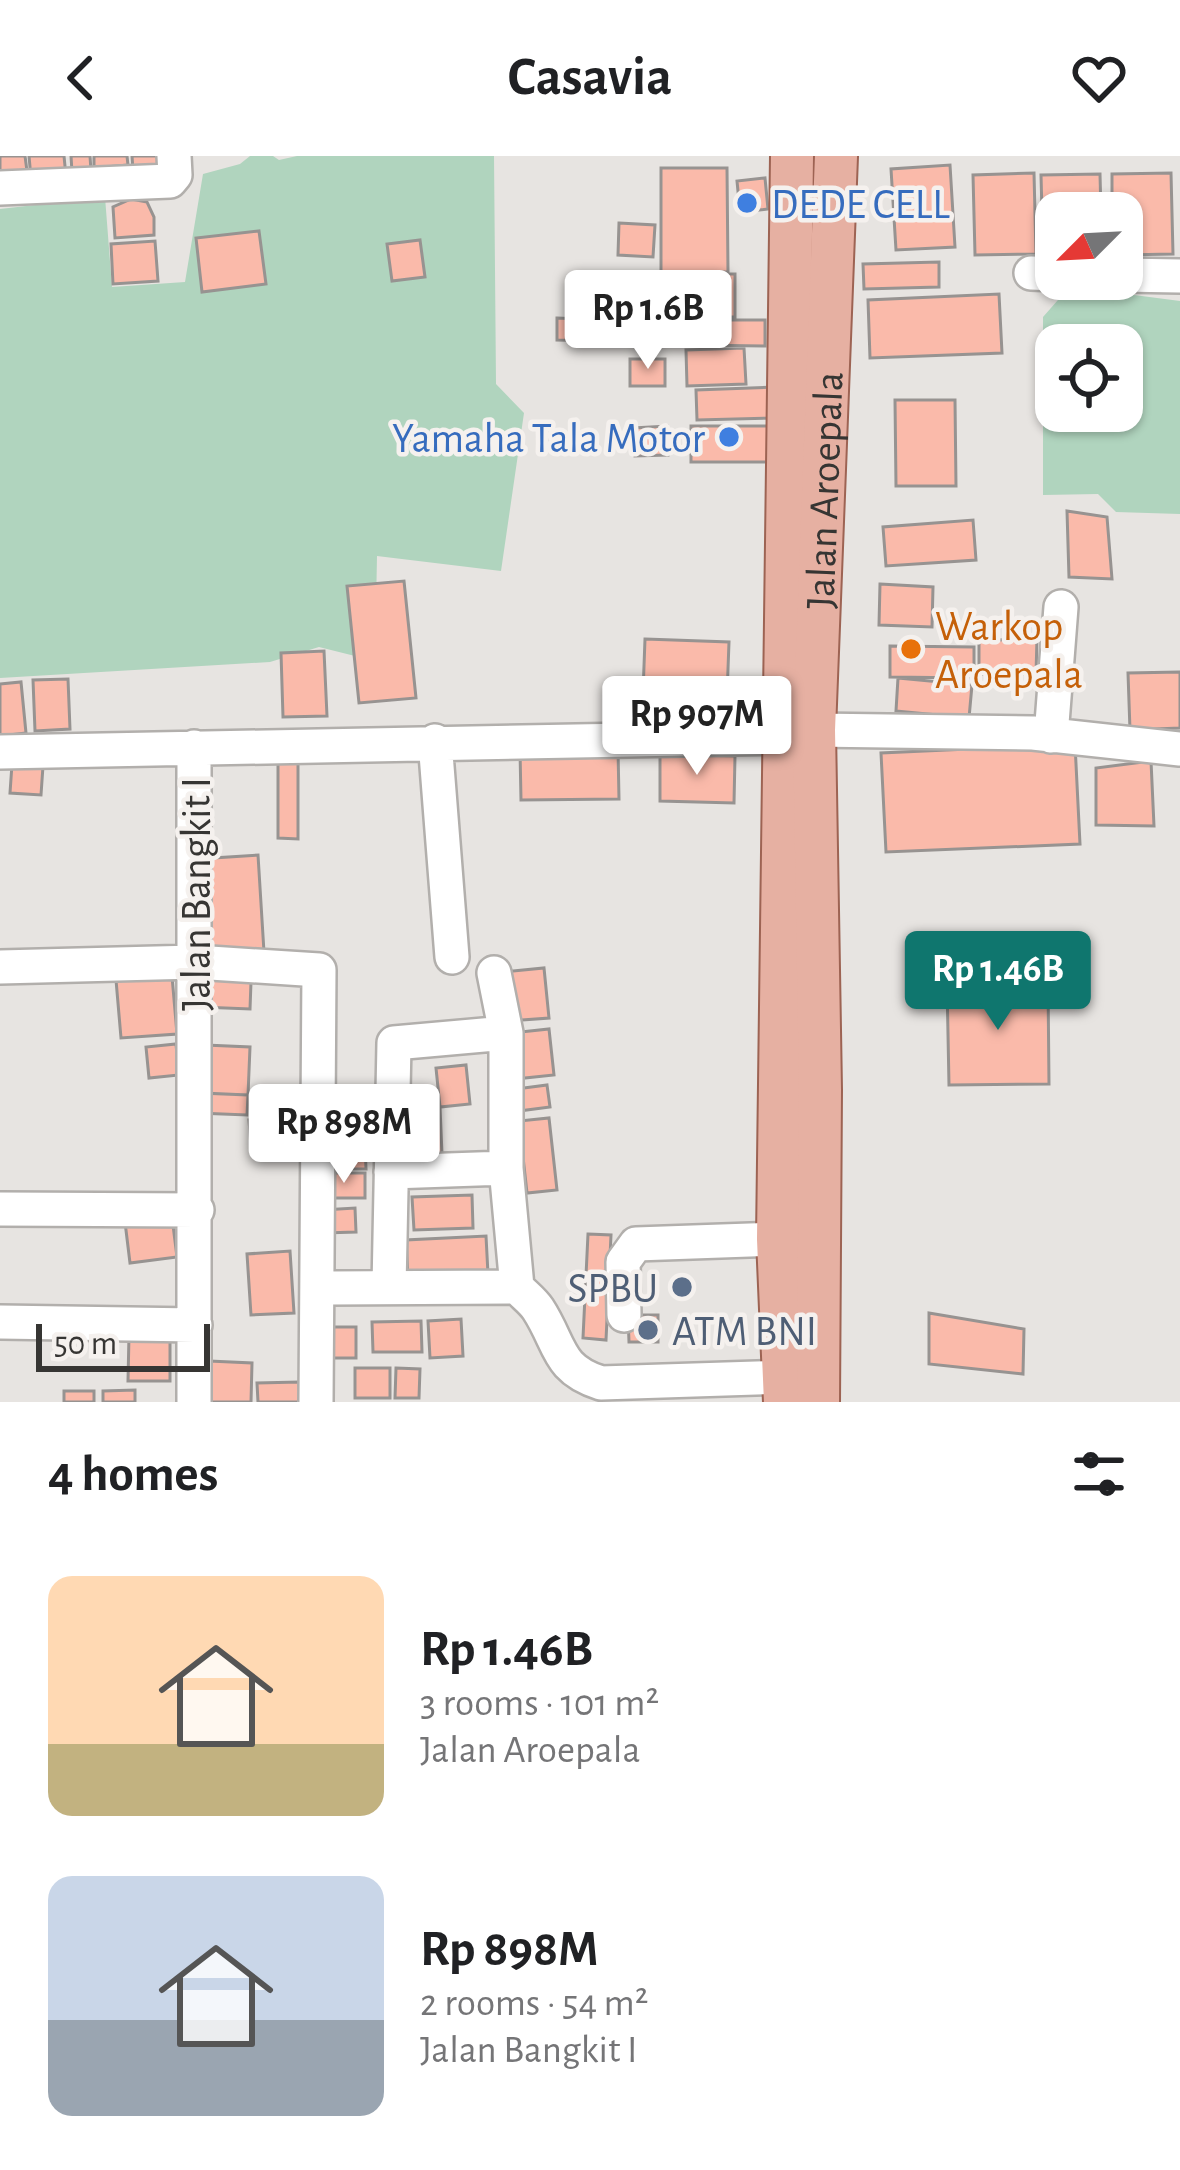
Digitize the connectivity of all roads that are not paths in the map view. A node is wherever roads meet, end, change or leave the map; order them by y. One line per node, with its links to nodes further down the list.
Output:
1 (174, 156): 4 (street)
2 (792, 156): 8 (main road, Jalan Aroepala)
3 (836, 156): 8 (main road, Jalan Aroepala)
4 (0, 188)
5 (1143, 275): 6 (street)
6 (1180, 276)
7 (1061, 607): 9 (street)
8 (799, 733): 9 (street); 10 (street); 19 (main road, Jalan Aroepala)
9 (1051, 736): 12 (street)
10 (435, 741): 11 (street); 14 (street)
11 (194, 746): 13 (street); 15 (street, Jalan Bangkit I)
12 (1180, 749)
13 (0, 752)
14 (452, 957)
15 (195, 962): 16 (street); 23 (street, Jalan Bangkit I); 33 (street)
16 (0, 967)
17 (494, 973): 18 (street)
18 (506, 1033): 20 (street); 21 (street)
19 (801, 1089): 24 (main road, Jalan Aroepala); 31 (main road, Jalan Aroepala)
20 (506, 1168): 21 (street); 26 (street)
21 (391, 1172): 25 (street)
22 (0, 1208): 23 (street)
23 (197, 1210): 30 (street, Jalan Bangkit I)
24 (778, 1239): 28 (street); 31 (main road, Jalan Aroepala)
25 (389, 1287): 26 (street); 27 (street)
26 (518, 1287): 31 (street)
27 (329, 1288)
28 (624, 1316)
29 (0, 1322): 30 (street)
30 (195, 1325): 32 (street, Jalan Bangkit I)
31 (796, 1394)
32 (194, 1402)
33 (316, 1402)

